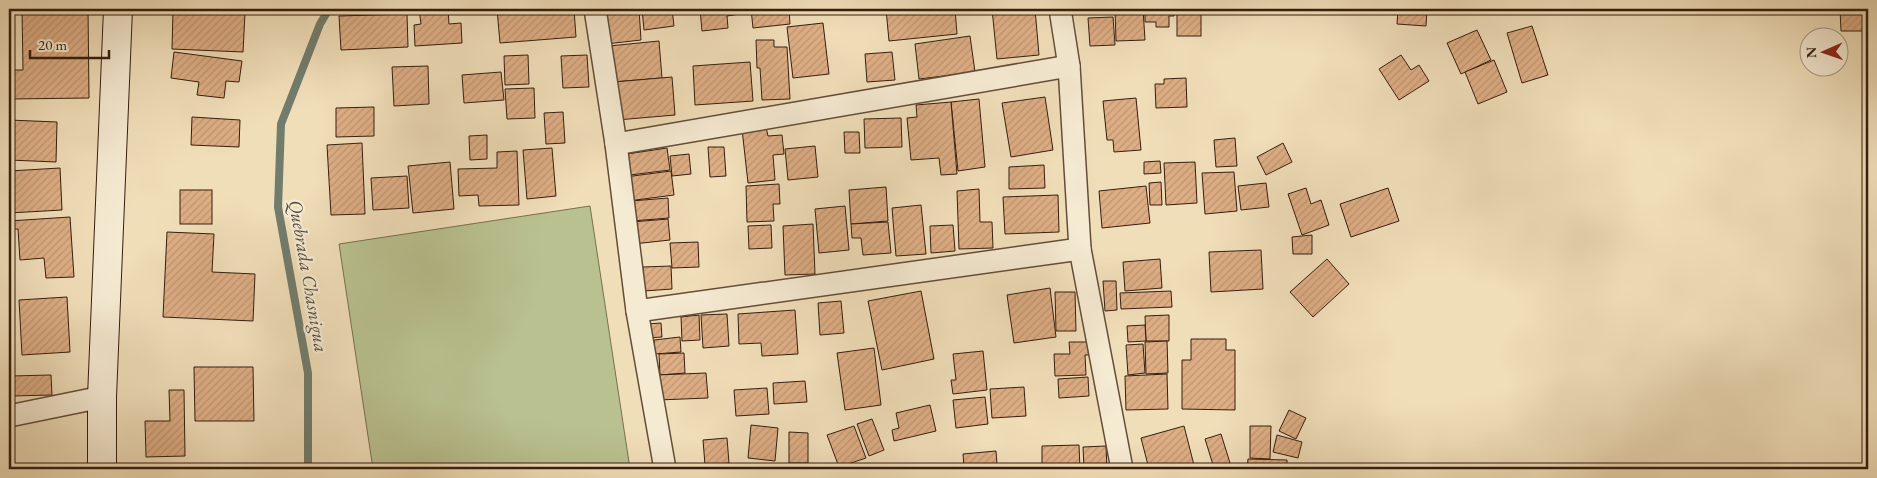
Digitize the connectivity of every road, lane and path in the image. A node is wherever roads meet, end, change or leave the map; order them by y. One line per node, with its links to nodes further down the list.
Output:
1 (118, 9): 8 (main road)
2 (595, 9): 5 (street)
3 (1060, 9): 4 (street)
4 (1069, 66): 5 (street); 6 (street)
5 (616, 144): 7 (street)
6 (1080, 249): 7 (street); 12 (street)
7 (637, 311): 11 (street)
8 (102, 397): 9 (street); 10 (main road)
9 (9, 416)
10 (102, 469)
11 (666, 469)
12 (1122, 469)

